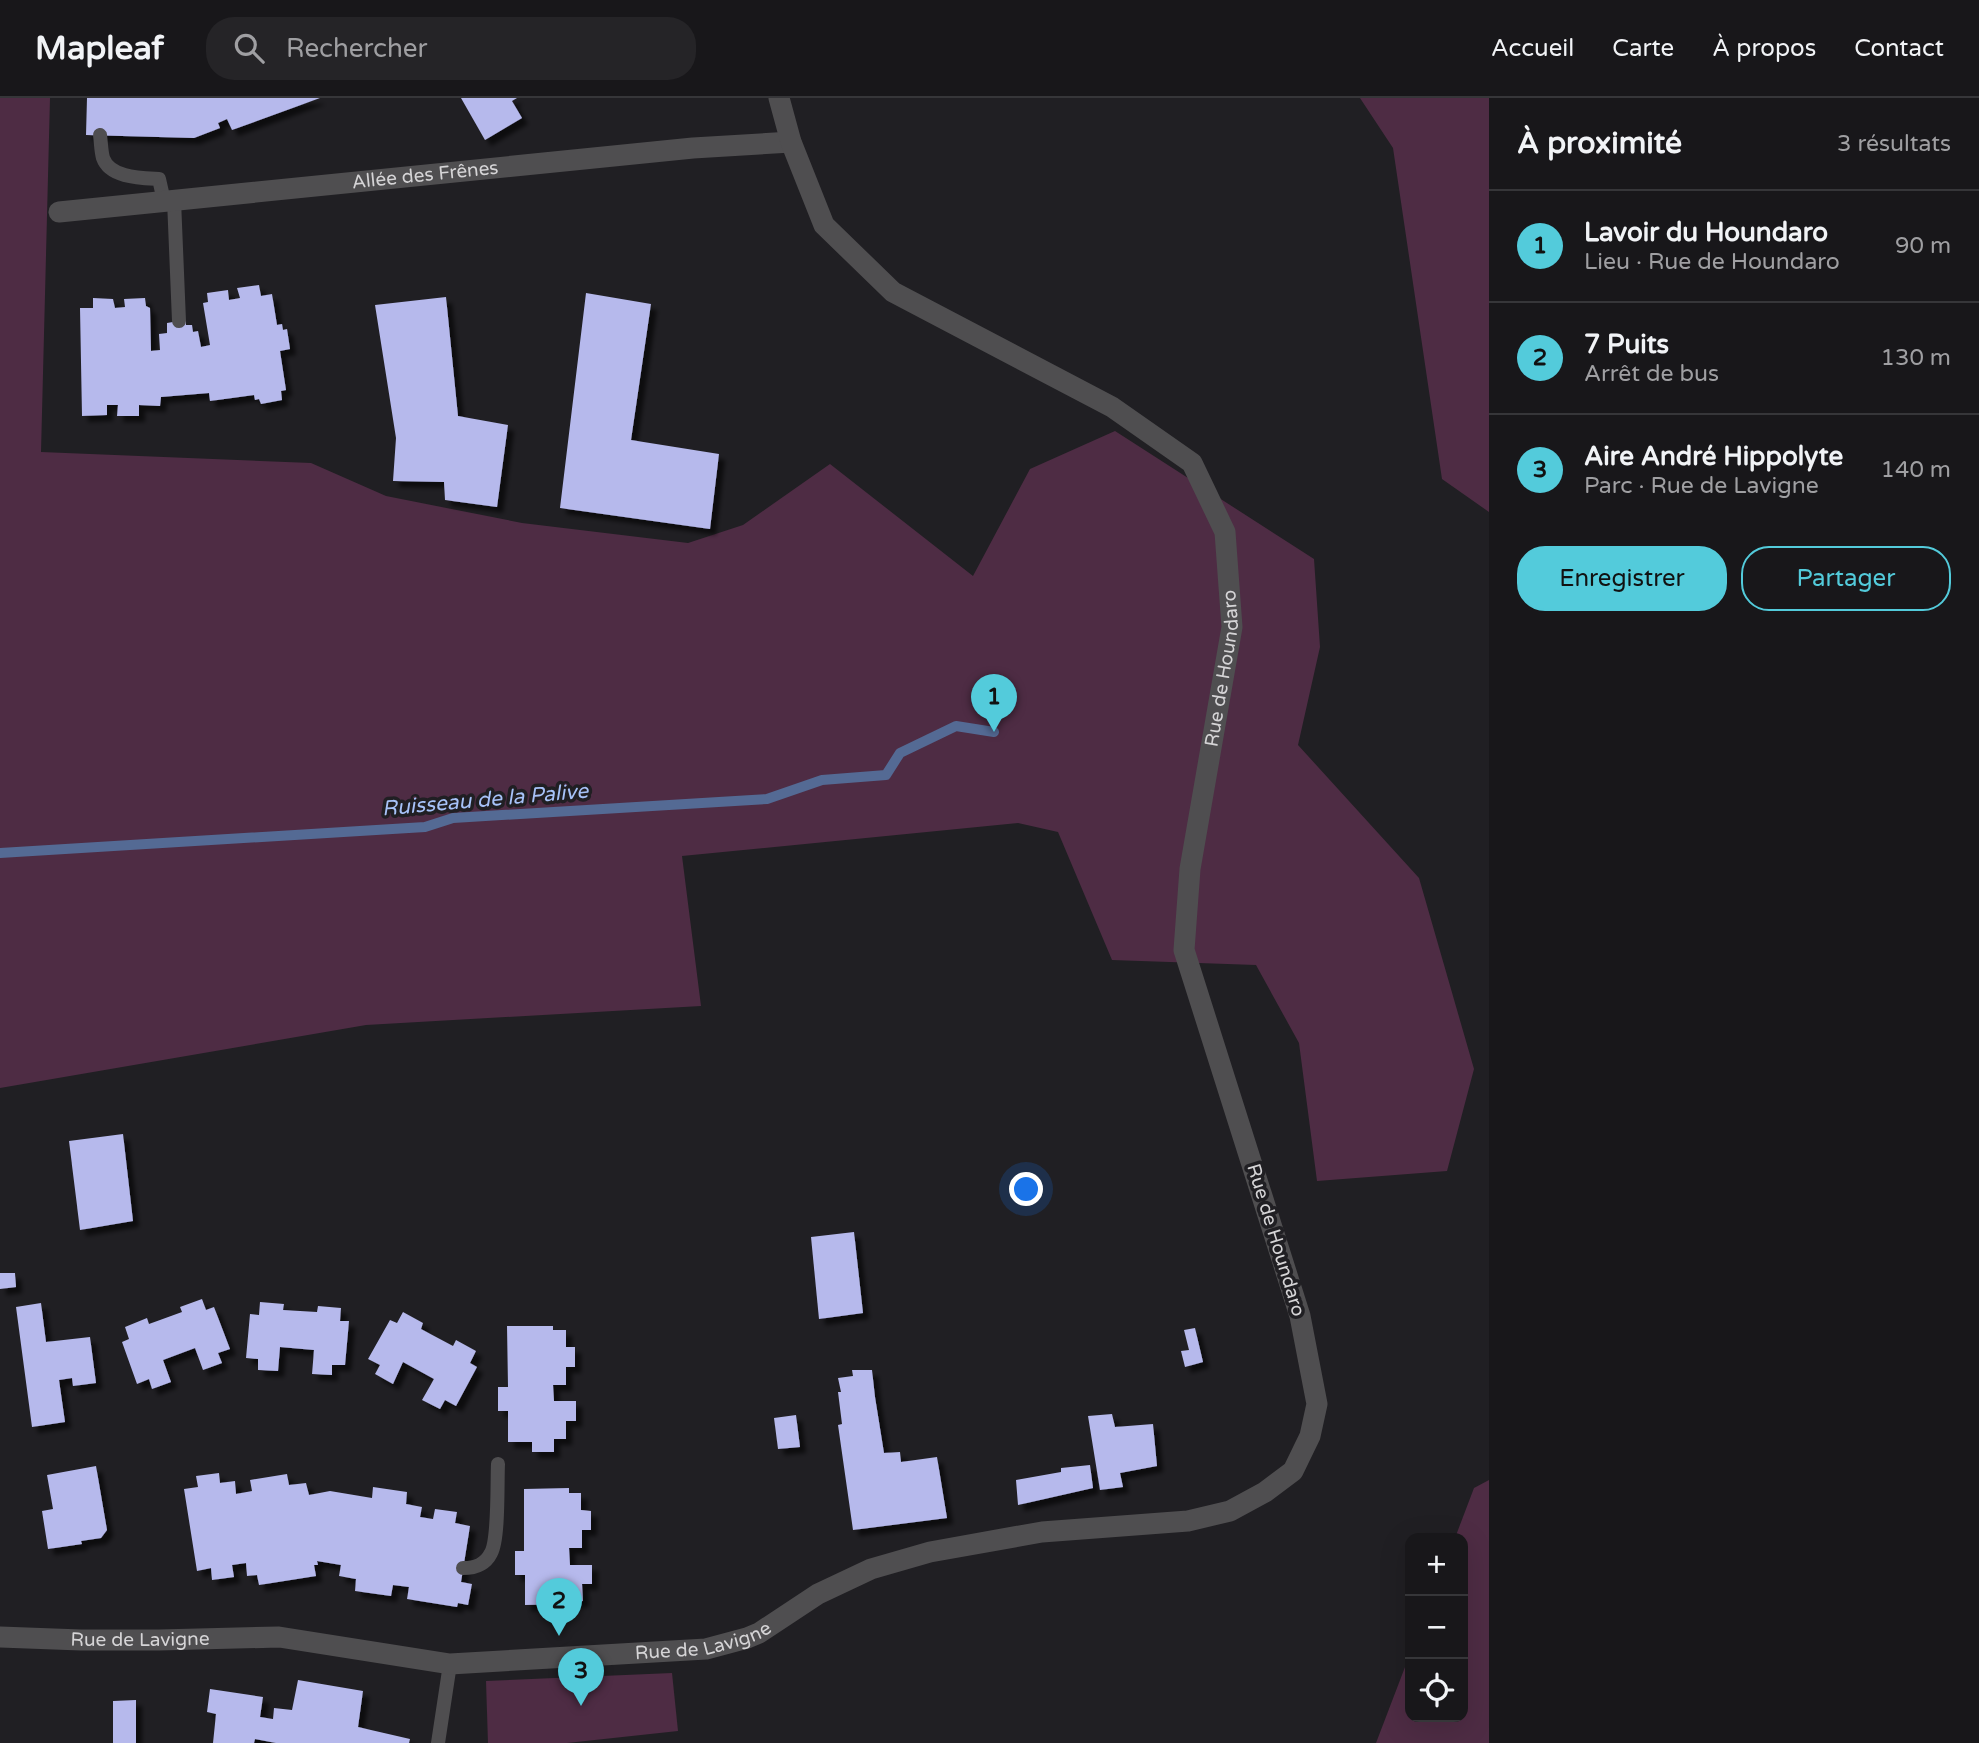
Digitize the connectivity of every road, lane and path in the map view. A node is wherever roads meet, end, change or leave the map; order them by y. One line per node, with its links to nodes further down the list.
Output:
1 (779, 98): 3 (street, Rue de Houndaro)
2 (100, 135): 4 (lane)
3 (791, 142): 4 (street, Allée des Frênes); 7 (street, Rue de Houndaro)
4 (169, 201): 5 (street, Allée des Frênes); 6 (lane)
5 (59, 212)
6 (179, 321)
7 (1310, 1436): 11 (street, Rue de Lavigne)
8 (498, 1464): 9 (lane)
9 (463, 1568)
10 (0, 1637): 11 (street, Rue de Lavigne)
11 (450, 1664): 12 (lane)
12 (438, 1743)

